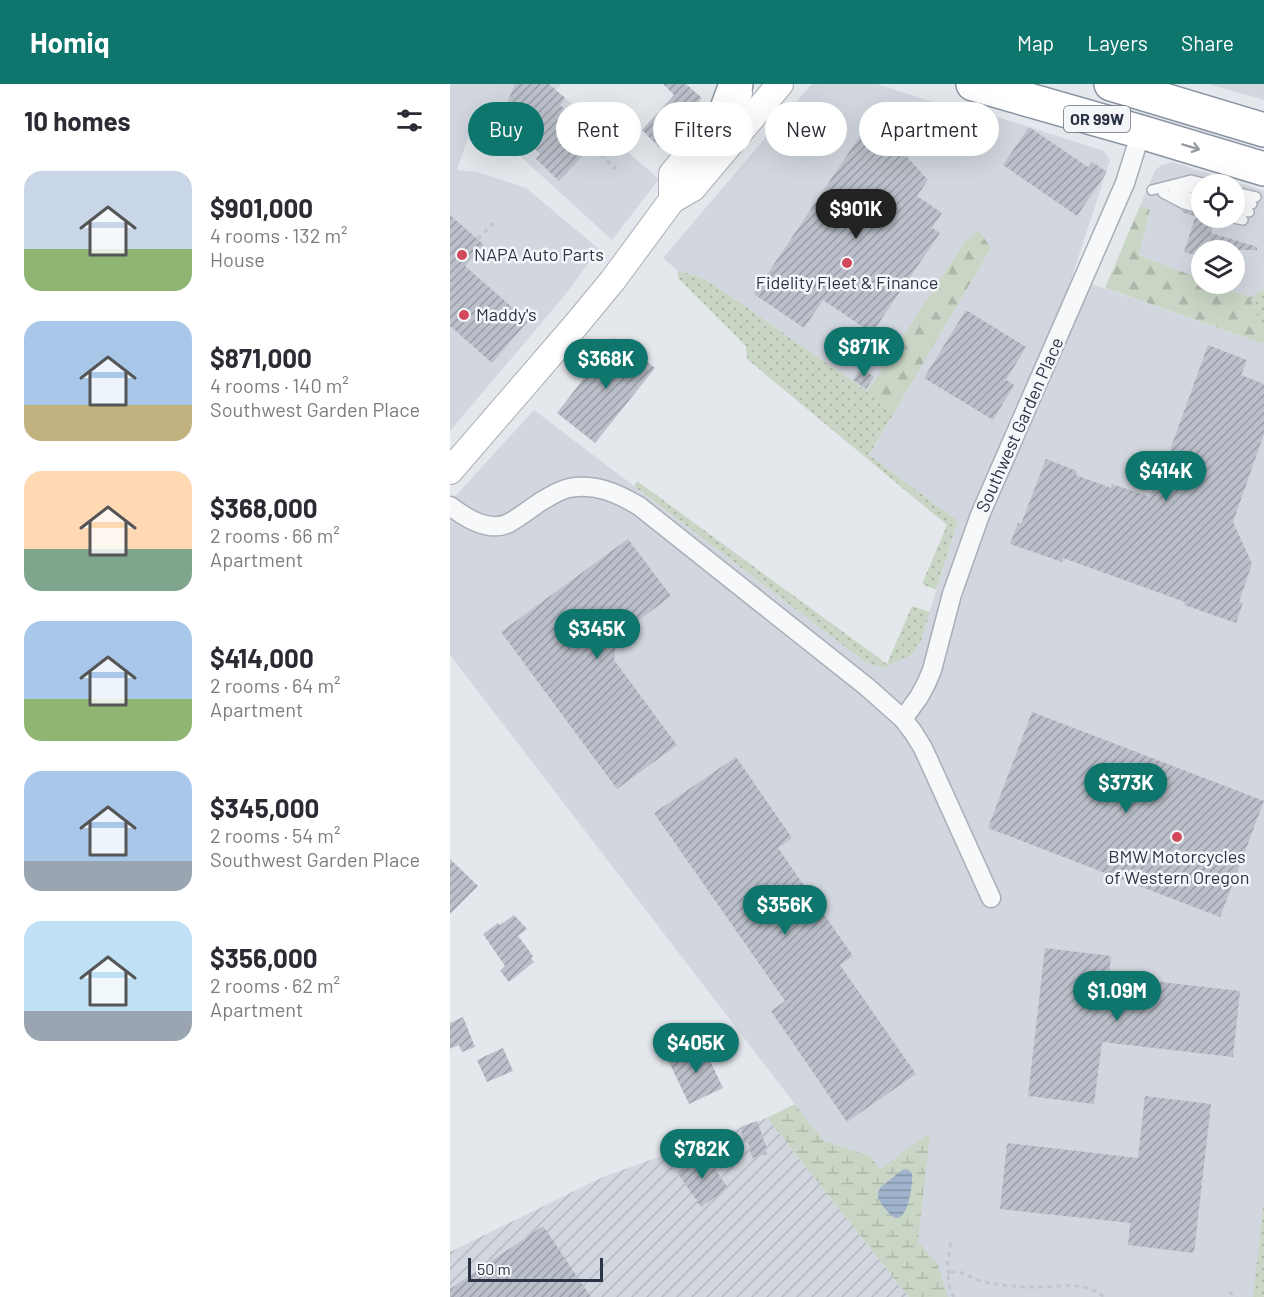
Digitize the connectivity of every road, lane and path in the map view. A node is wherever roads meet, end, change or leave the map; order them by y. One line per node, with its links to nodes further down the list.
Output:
1 (780, 84): 15 (main road)
2 (973, 84): 7 (highway, OR 99W)
3 (1111, 84): 4 (highway, OR 99W)
4 (1146, 89): 6 (highway, OR 99W)
5 (737, 91): 15 (main road)
6 (1264, 129)
7 (1141, 132): 16 (highway, OR 99W, one-way to 16); 22 (street, Southwest Garden Place)
8 (602, 156): 9 (path)
9 (616, 169)
10 (1191, 180): 12 (lane)
11 (1191, 188): 13 (lane)
12 (1152, 190)
13 (1163, 193): 14 (lane); 17 (lane)
14 (1191, 197)
15 (672, 200): 20 (main road)
16 (1250, 203)
17 (1191, 206)
18 (496, 220): 19 (path)
19 (478, 239)
20 (450, 471)
21 (450, 506): 22 (street)
22 (903, 719): 23 (street)
23 (991, 898)
24 (951, 1240): 25 (path)
25 (949, 1274): 27 (path); 28 (path)
26 (1228, 1292): 29 (path)
27 (954, 1297)
28 (1104, 1297)
29 (1237, 1297)

